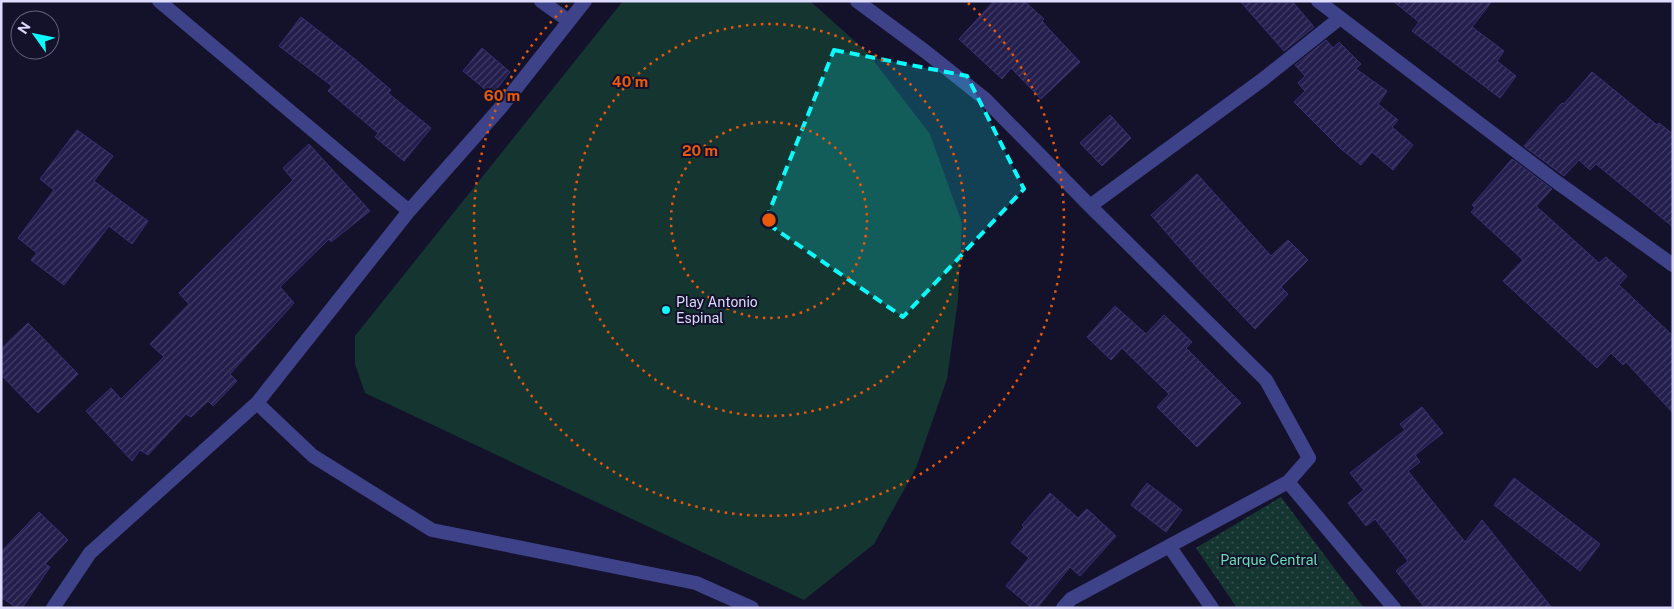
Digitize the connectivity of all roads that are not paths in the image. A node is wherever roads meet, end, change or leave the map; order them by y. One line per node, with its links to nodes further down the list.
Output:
1 (159, 1): 9 (street)
2 (541, 1): 7 (street)
3 (585, 1): 7 (street)
4 (857, 1): 8 (street)
5 (1318, 1): 6 (street)
6 (1340, 18): 8 (street); 10 (street)
7 (569, 21): 9 (street)
8 (1090, 206): 12 (street)
9 (409, 211): 11 (street)
10 (1673, 265)
11 (257, 403): 14 (street); 15 (street)
12 (1288, 482): 13 (street); 18 (street)
13 (1169, 546): 16 (street); 17 (street)
14 (53, 608)
15 (752, 608)
16 (1063, 608)
17 (1212, 608)
18 (1394, 608)

